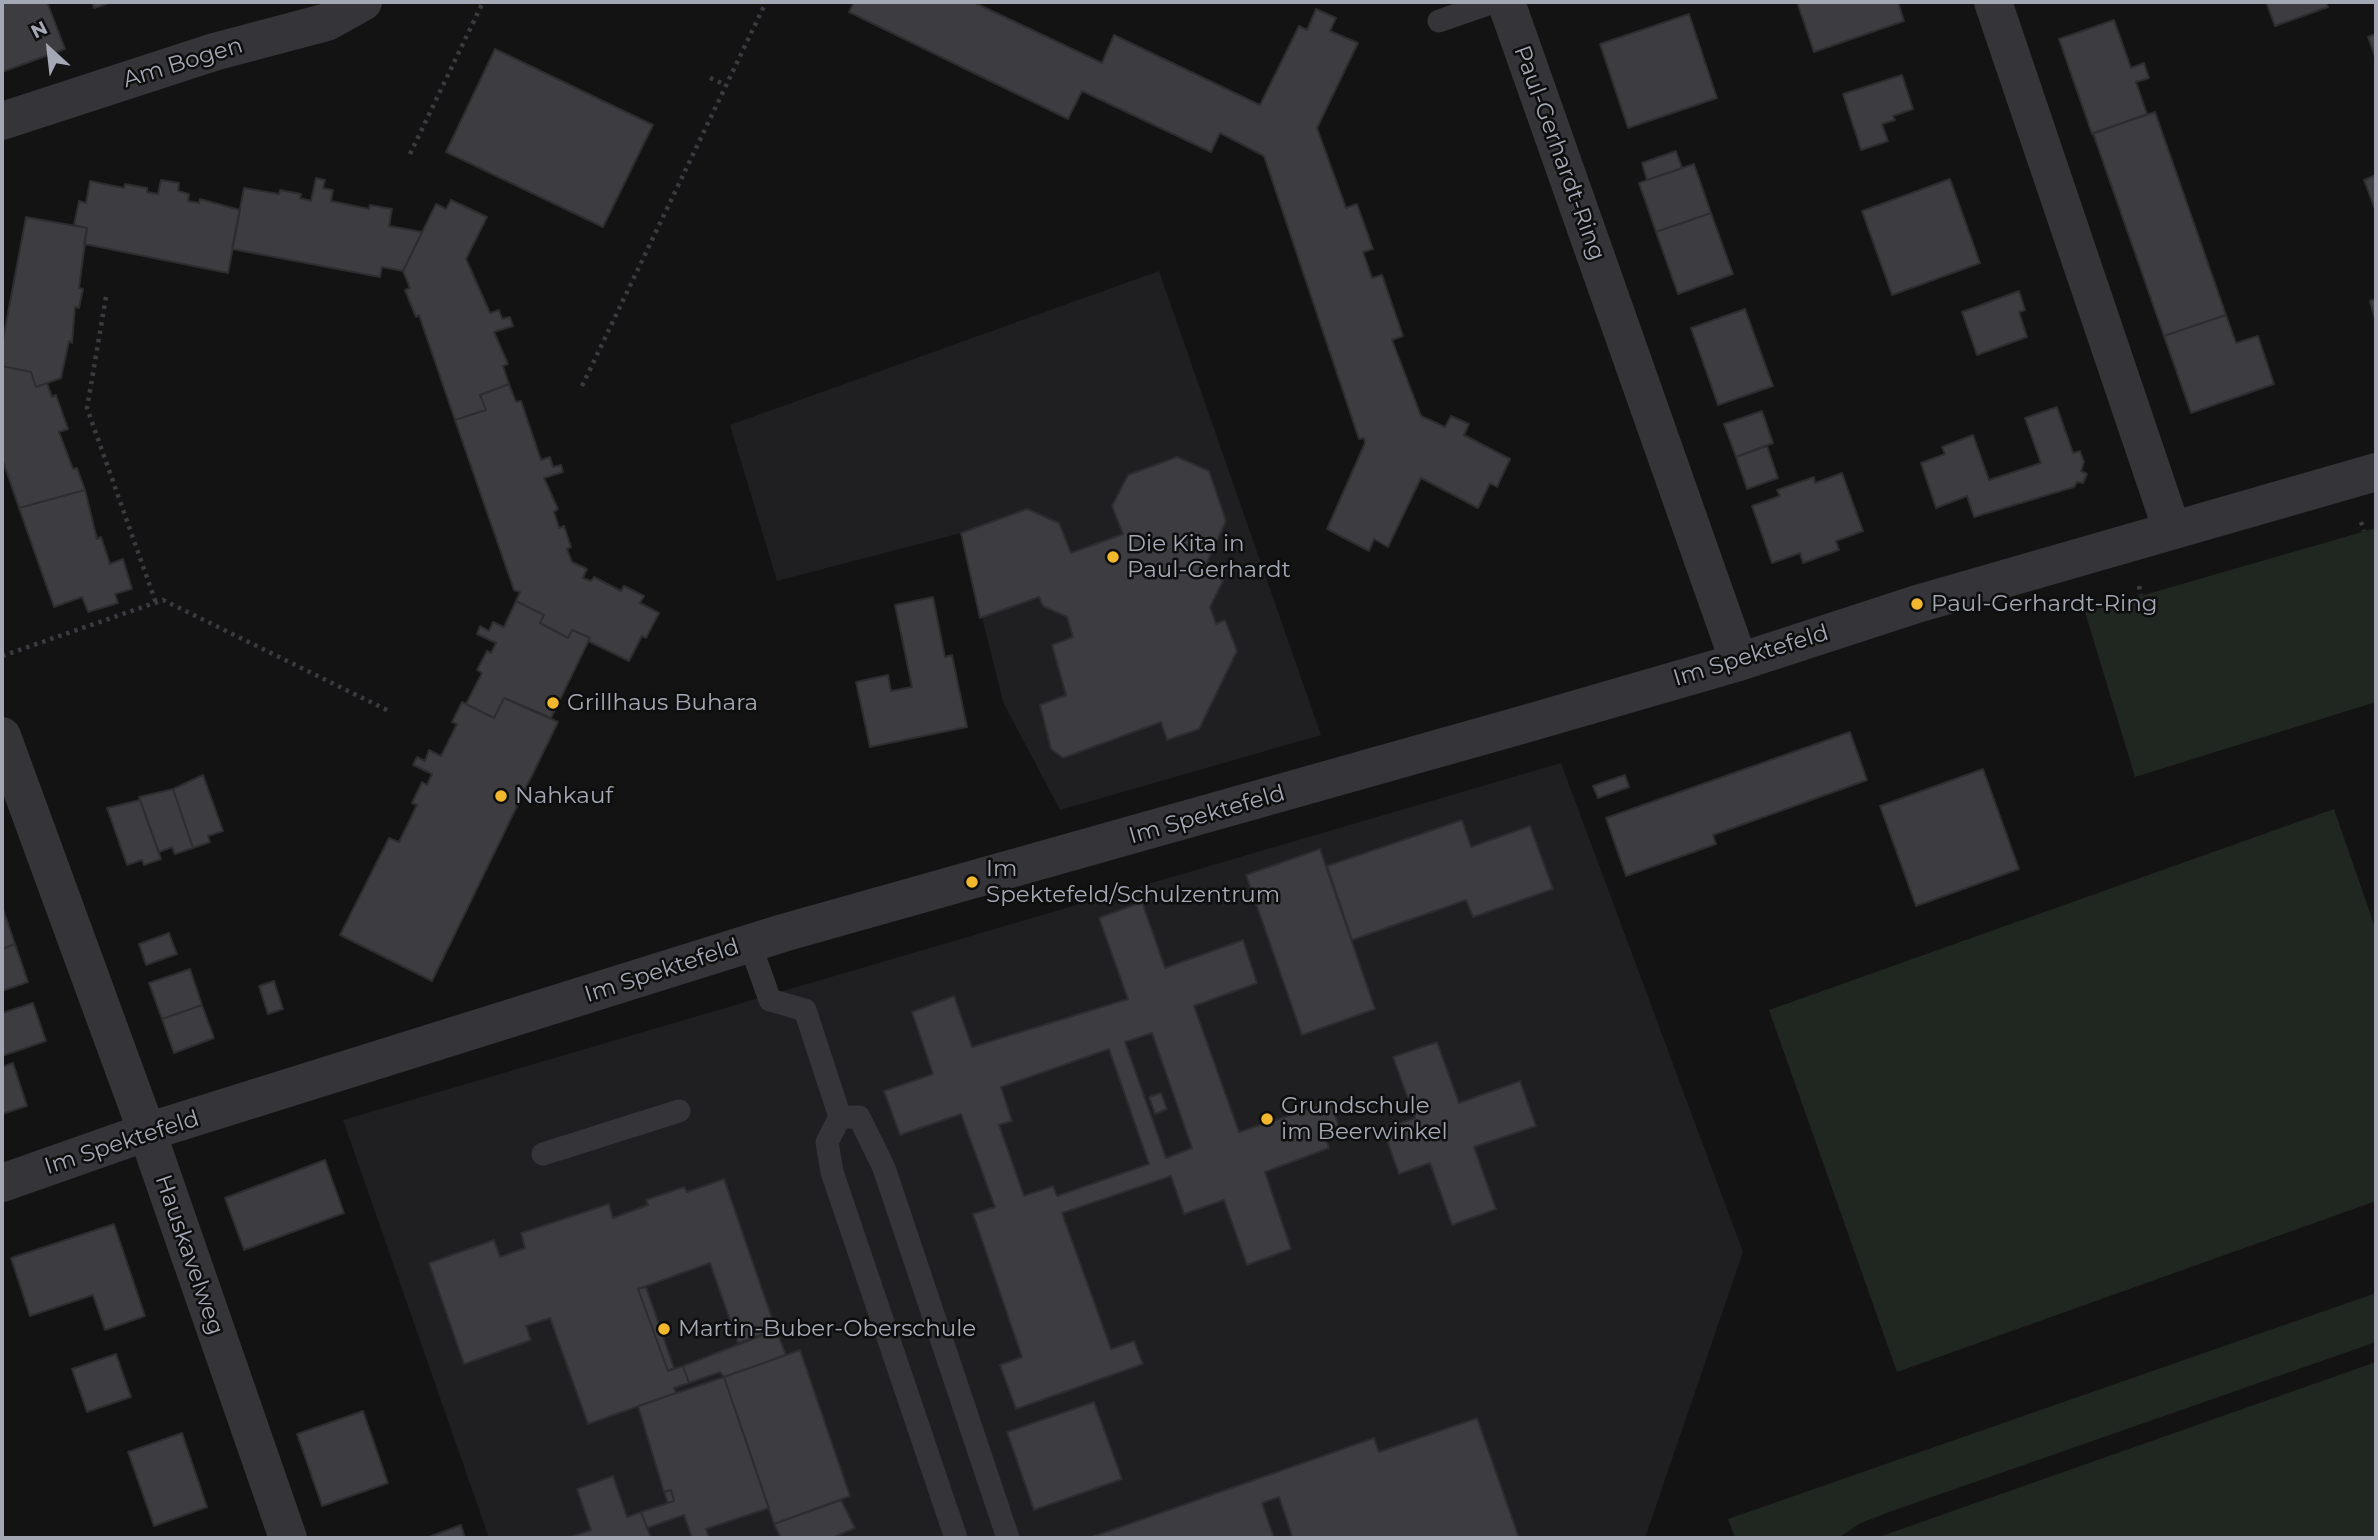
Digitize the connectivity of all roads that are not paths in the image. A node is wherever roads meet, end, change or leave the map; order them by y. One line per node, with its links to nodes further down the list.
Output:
1 (363, 2): 6 (street, Am Bogen)
2 (1494, 2): 5 (lane)
3 (1506, 2): 9 (street, Paul-Gerhardt-Ring)
4 (1993, 2): 8 (street)
5 (1438, 21)
6 (2, 121)
7 (2376, 472): 8 (street, Im Spektefeld)
8 (2172, 530): 9 (street, Im Spektefeld)
9 (1739, 662): 11 (street, Im Spektefeld)
10 (2, 736): 14 (street, Hauskavelweg)
11 (751, 944): 13 (lane); 14 (street, Im Spektefeld)
12 (679, 1111): 15 (lane)
13 (840, 1118): 18 (lane); 19 (lane)
14 (147, 1132): 16 (street, Im Spektefeld); 17 (street, Hauskavelweg)
15 (543, 1154)
16 (2, 1183)
17 (288, 1538)
18 (956, 1538)
19 (1008, 1538)

